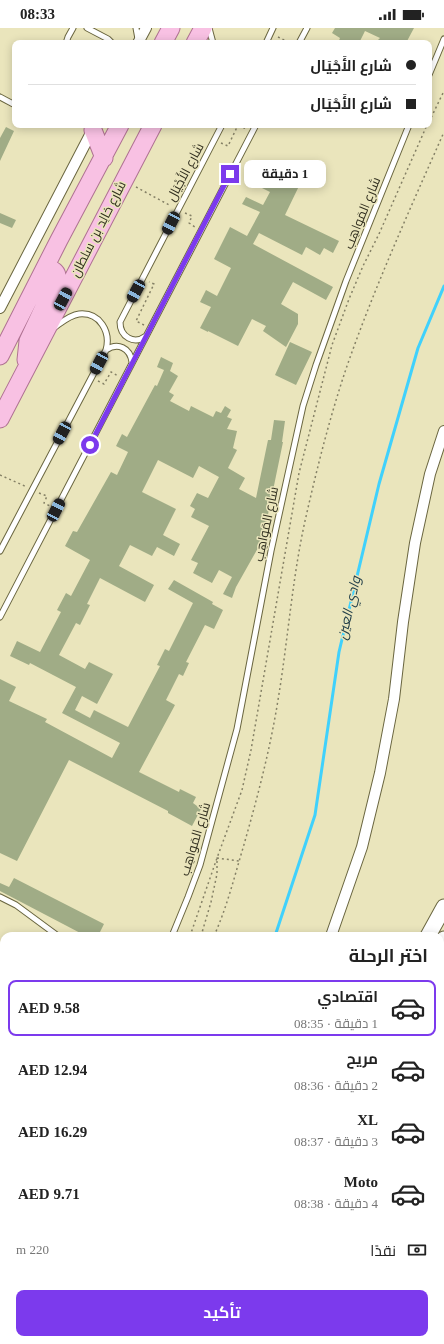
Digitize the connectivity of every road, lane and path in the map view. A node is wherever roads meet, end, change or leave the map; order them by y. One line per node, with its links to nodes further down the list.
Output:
1 (72, 28): 11 (lane)
2 (87, 28): 12 (lane)
3 (136, 28): 13 (lane)
4 (146, 28): 14 (street)
5 (171, 28): 15 (main road)
6 (203, 28): 16 (main road)
7 (210, 28): 17 (lane)
8 (307, 28): 20 (lane)
9 (272, 31): 18 (lane); 19 (path)
10 (444, 39): 21 (lane)
11 (67, 40)
12 (109, 40)
13 (138, 40)
14 (139, 40)
15 (165, 40)
16 (197, 40)
17 (212, 40)
18 (267, 40)
19 (286, 40)
20 (301, 40)
21 (432, 68)
22 (444, 91): 25 (path)
23 (0, 97): 24 (lane)
24 (12, 103)
25 (432, 116)
26 (94, 128): 36 (main road); 42 (street)
27 (119, 128): 36 (main road)
28 (151, 128): 37 (main road, شارع خالِد بن سلطان)
29 (220, 128): 35 (lane, شارع الأَجْيَال)
30 (237, 128): 35 (path)
31 (254, 128): 39 (lane)
32 (408, 128): 64 (lane, شارع المَواهِب)
33 (426, 128): 59 (path)
34 (444, 132): 60 (path)
35 (214, 140): 38 (lane, شارع الأَجْيَال)
36 (104, 158): 40 (main road)
37 (123, 181): 38 (path); 44 (main road, شارع خالِد بن سلطان)
38 (178, 209): 39 (path); 41 (lane, شارع الأَجْيَال)
39 (201, 230): 43 (lane)
40 (46, 267): 47 (main road); 49 (main road)
41 (142, 279): 43 (path); 45 (lane, شارع الأَجْيَال)
42 (0, 308)
43 (151, 328): 45 (lane)
44 (44, 335): 46 (lane); 49 (main road, شارع خالِد بن سلطان)
45 (147, 335): 48 (lane)
46 (106, 350): 48 (lane); 50 (lane)
47 (1, 353)
48 (132, 362): 51 (lane)
49 (27, 368): 52 (main road, شارع خالِد بن سلطان)
50 (92, 377): 51 (path); 55 (lane)
51 (123, 379): 56 (lane)
52 (0, 419)
53 (444, 431): 68 (street)
54 (0, 475): 55 (path)
55 (32, 489): 56 (path); 57 (lane)
56 (56, 510): 58 (lane)
57 (0, 551)
58 (0, 617)
59 (217, 858): 60 (path); 65 (path); 66 (path)
60 (239, 861): 67 (path)
61 (0, 897): 63 (lane)
62 (444, 906): 69 (street)
63 (53, 932)
64 (174, 932)
65 (191, 932)
66 (202, 932)
67 (216, 932)
68 (332, 932)
69 (430, 932)

